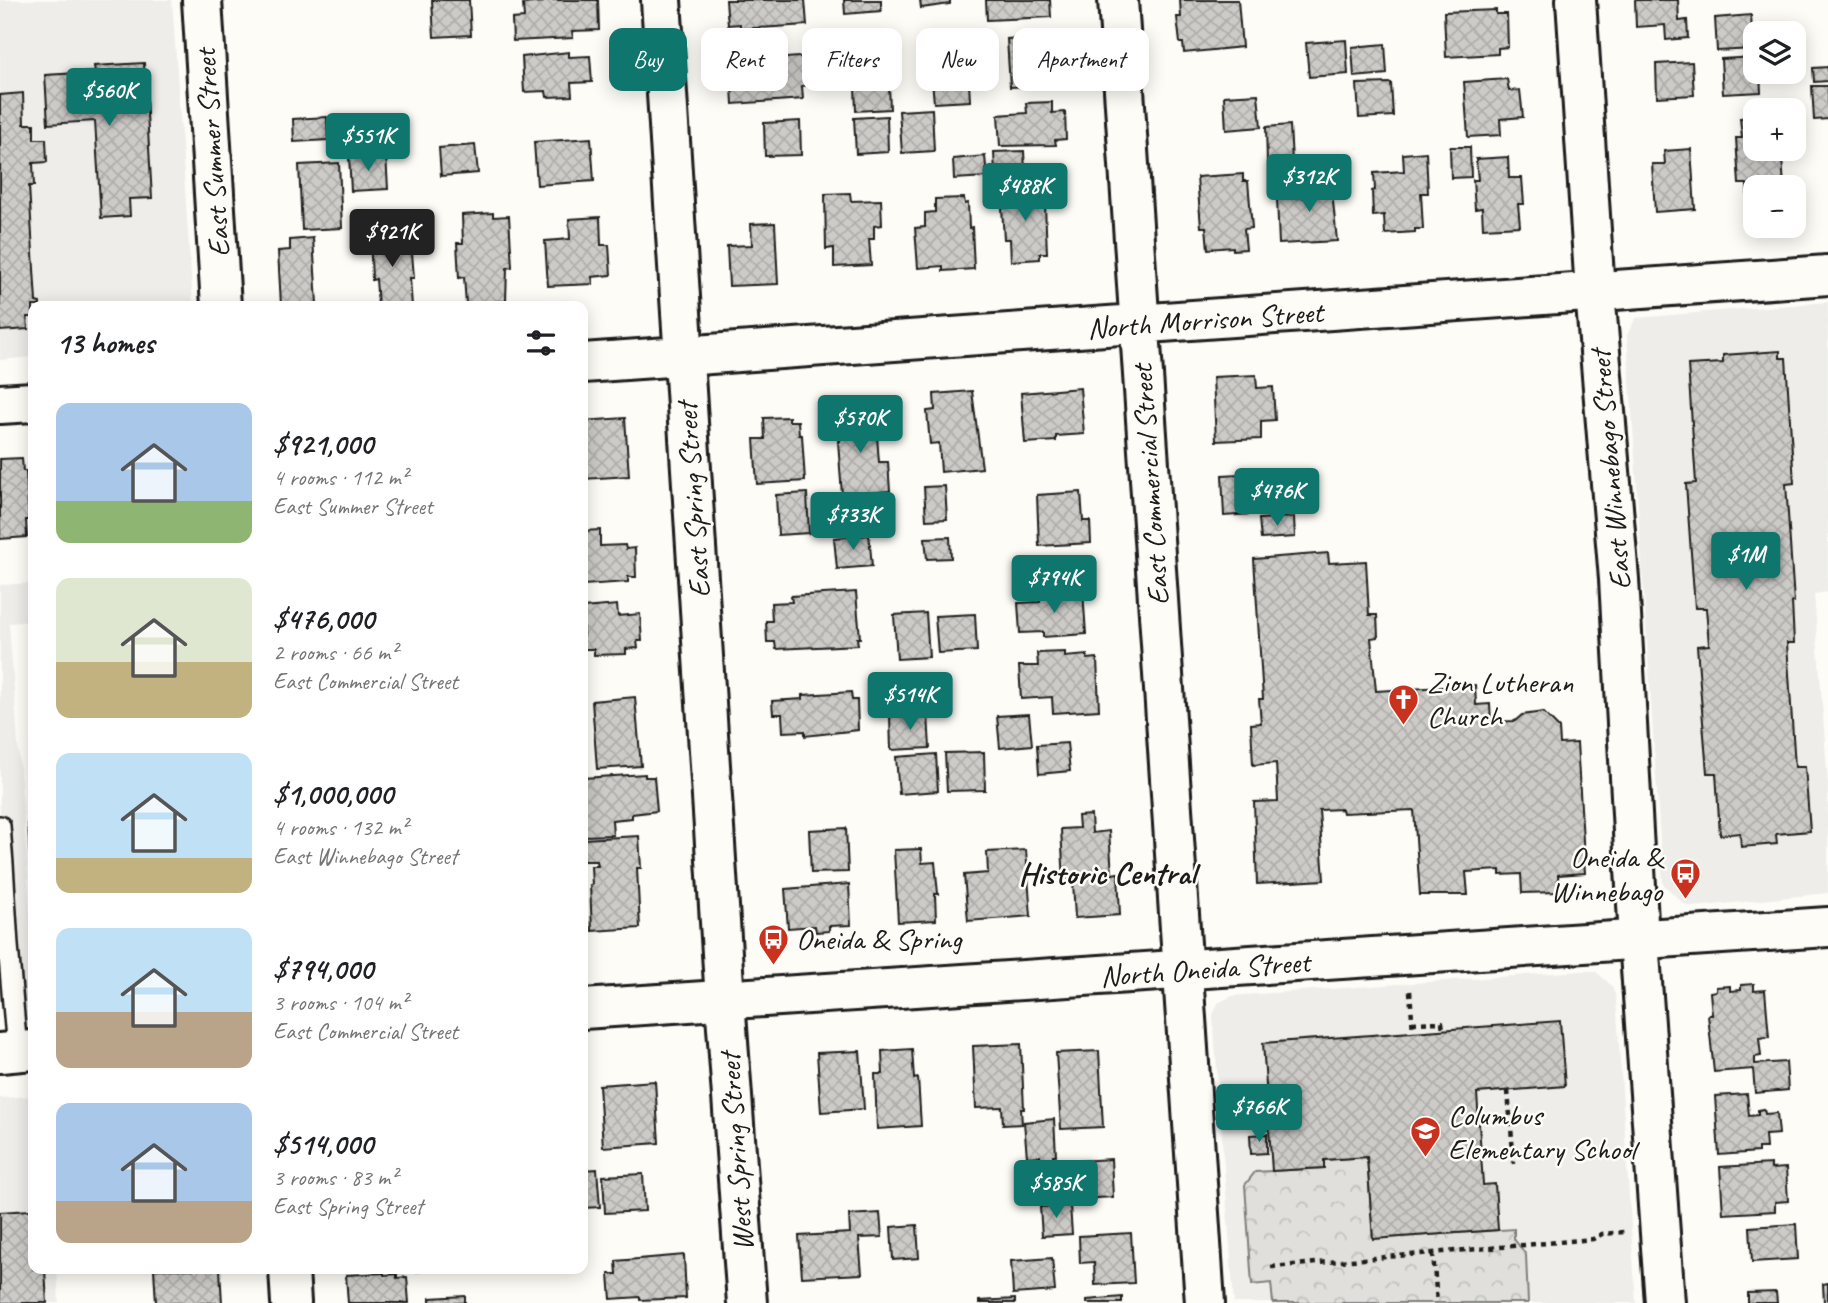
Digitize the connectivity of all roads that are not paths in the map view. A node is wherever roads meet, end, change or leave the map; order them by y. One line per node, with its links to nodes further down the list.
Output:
1 (202, 0): 7 (street, East Summer Street)
2 (661, 0): 9 (street, East Spring Street)
3 (1118, 0): 8 (street, East Commercial Street)
4 (1576, 0): 6 (street, East Winnebago Street)
5 (1828, 275): 6 (street, North Morrison Street)
6 (1595, 292): 8 (street, North Morrison Street); 16 (street, East Winnebago Street)
7 (221, 301)
8 (1140, 325): 9 (street, North Morrison Street); 18 (street, East Commercial Street)
9 (684, 355): 10 (street, North Morrison Street); 19 (street, East Spring Street)
10 (588, 363)
11 (28, 402): 12 (street)
12 (0, 404)
13 (0, 825): 14 (lane)
14 (1, 861): 17 (lane)
15 (1828, 927): 16 (street, North Oneida Street)
16 (1639, 940): 18 (street, North Oneida Street); 26 (street, East Winnebago Street)
17 (4, 946): 21 (lane)
18 (1181, 970): 19 (street, North Oneida Street); 25 (street, East Commercial Street)
19 (725, 1000): 20 (street, North Oneida Street); 24 (street, West Spring Street)
20 (588, 1009)
21 (17, 1051)
22 (289, 1274): 23 (street)
23 (291, 1303)
24 (747, 1303)
25 (1205, 1303)
26 (1665, 1303)

